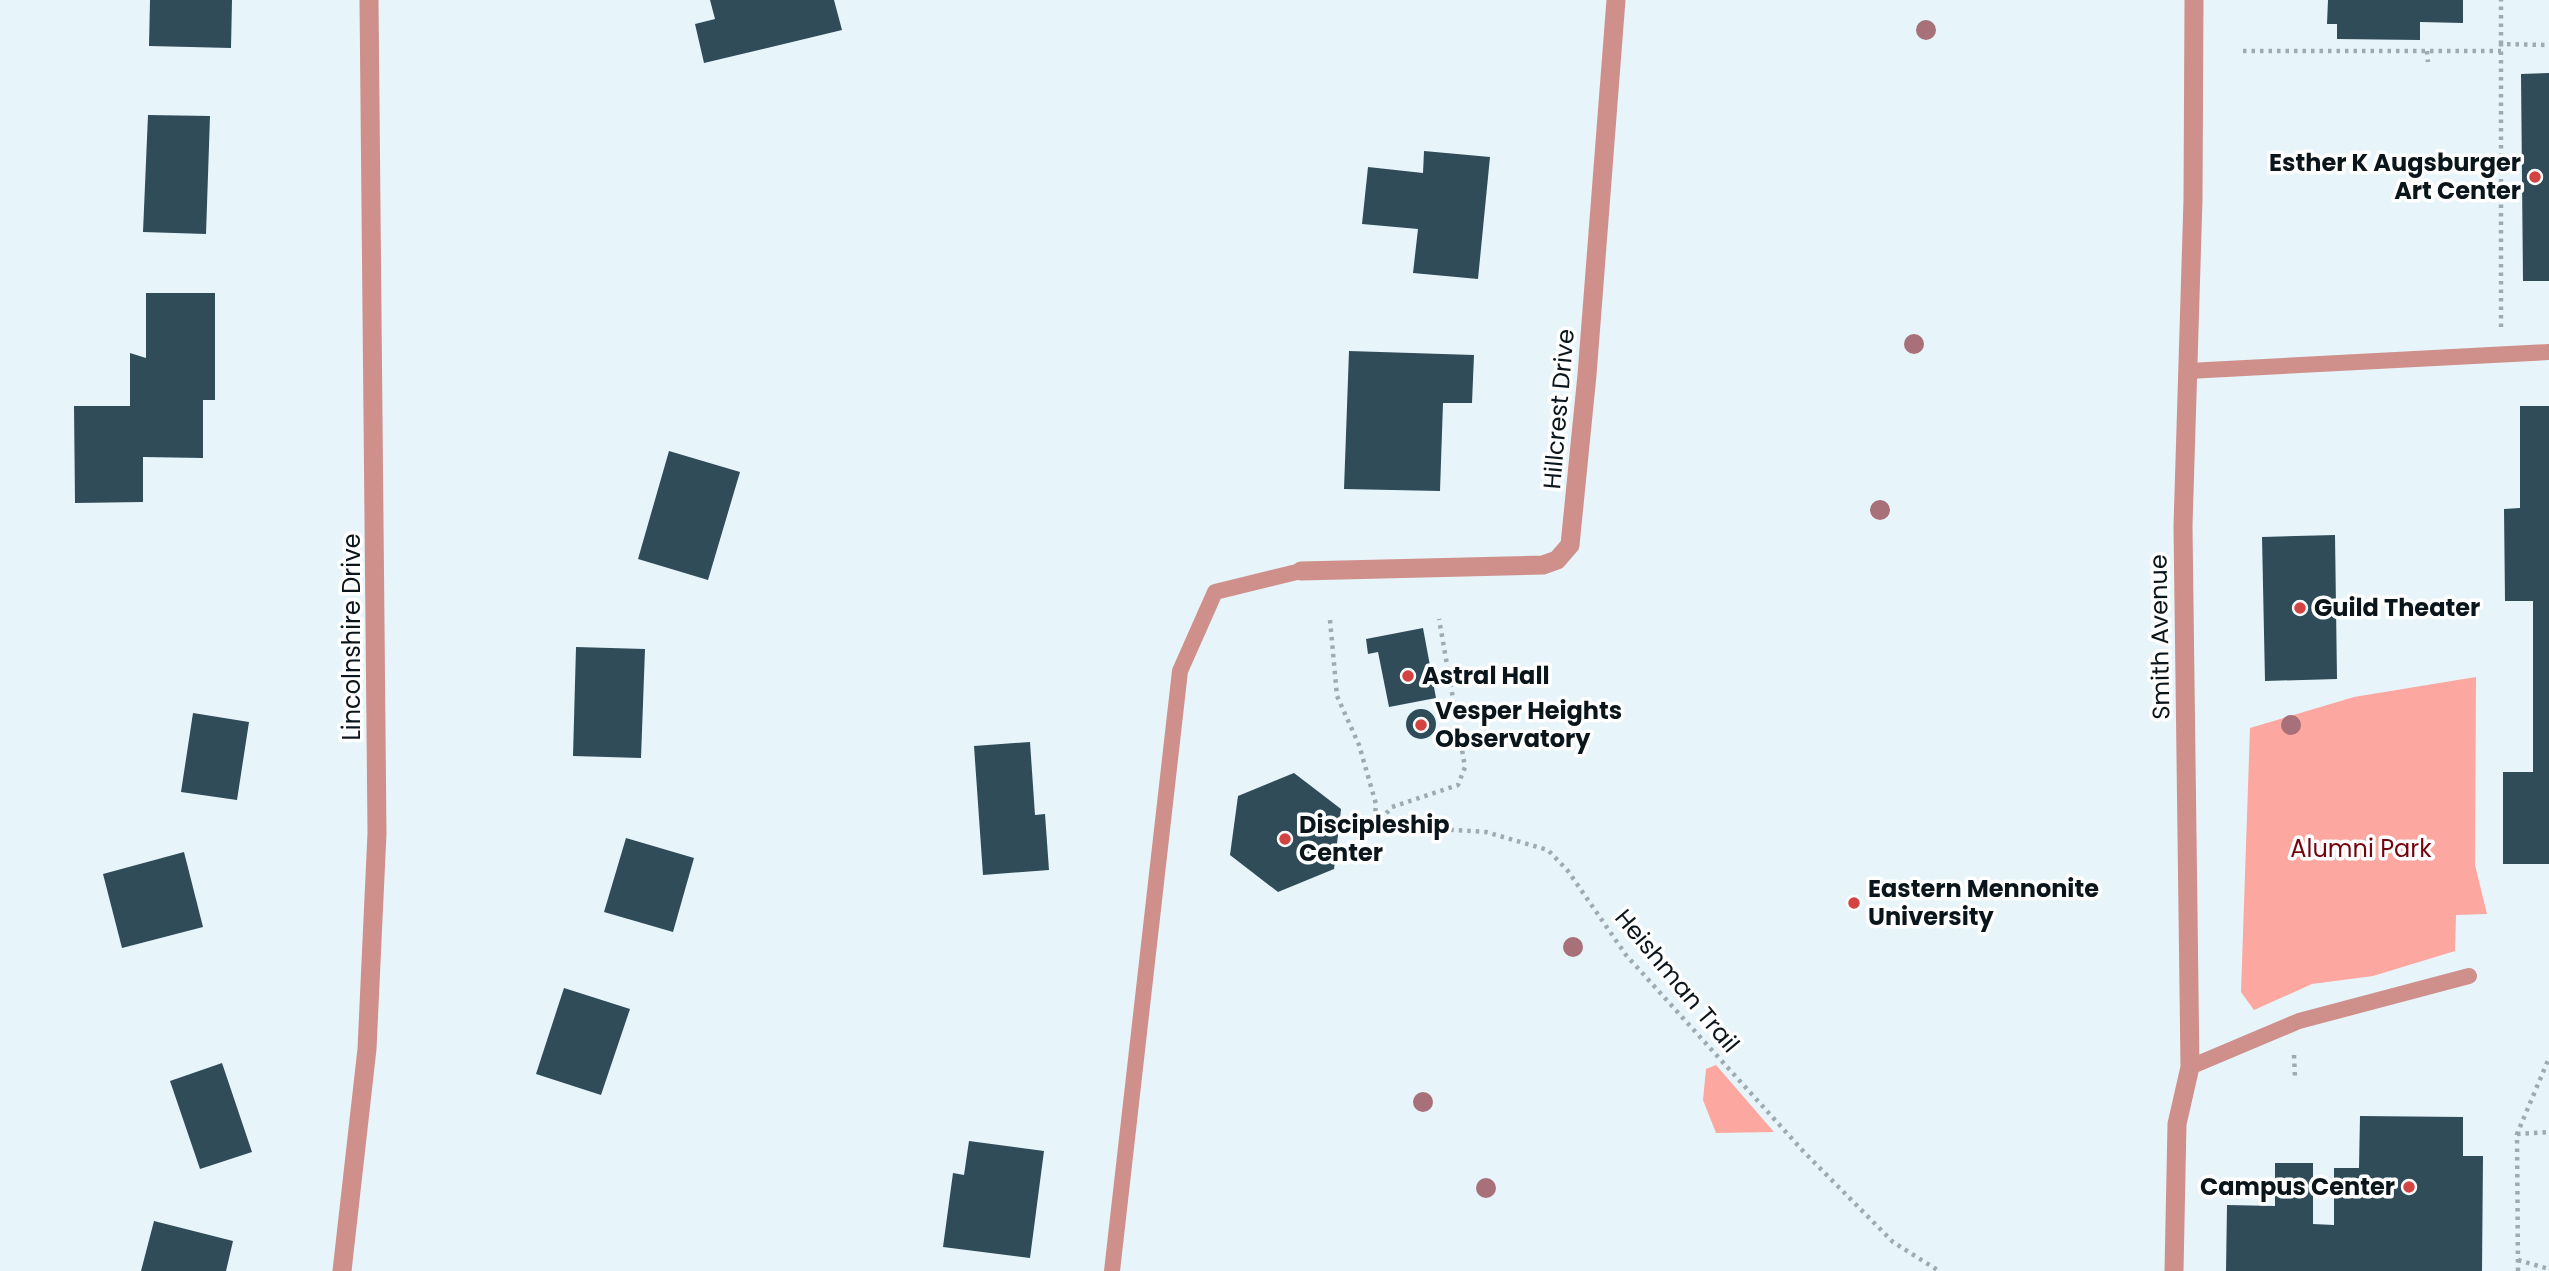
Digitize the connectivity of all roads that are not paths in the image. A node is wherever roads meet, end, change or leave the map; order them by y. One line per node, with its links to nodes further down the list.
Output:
1 (369, 0): 9 (street, Lincolnshire Drive)
2 (1615, 0): 6 (street, Hillcrest Drive)
3 (2194, 0): 5 (street, Smith Avenue)
4 (2549, 352): 5 (lane)
5 (2188, 371): 8 (street, Smith Avenue)
6 (1301, 571): 10 (lane)
7 (2469, 976): 8 (lane)
8 (2190, 1067): 11 (street, Smith Avenue)
9 (342, 1271)
10 (1112, 1271)
11 (2174, 1271)

